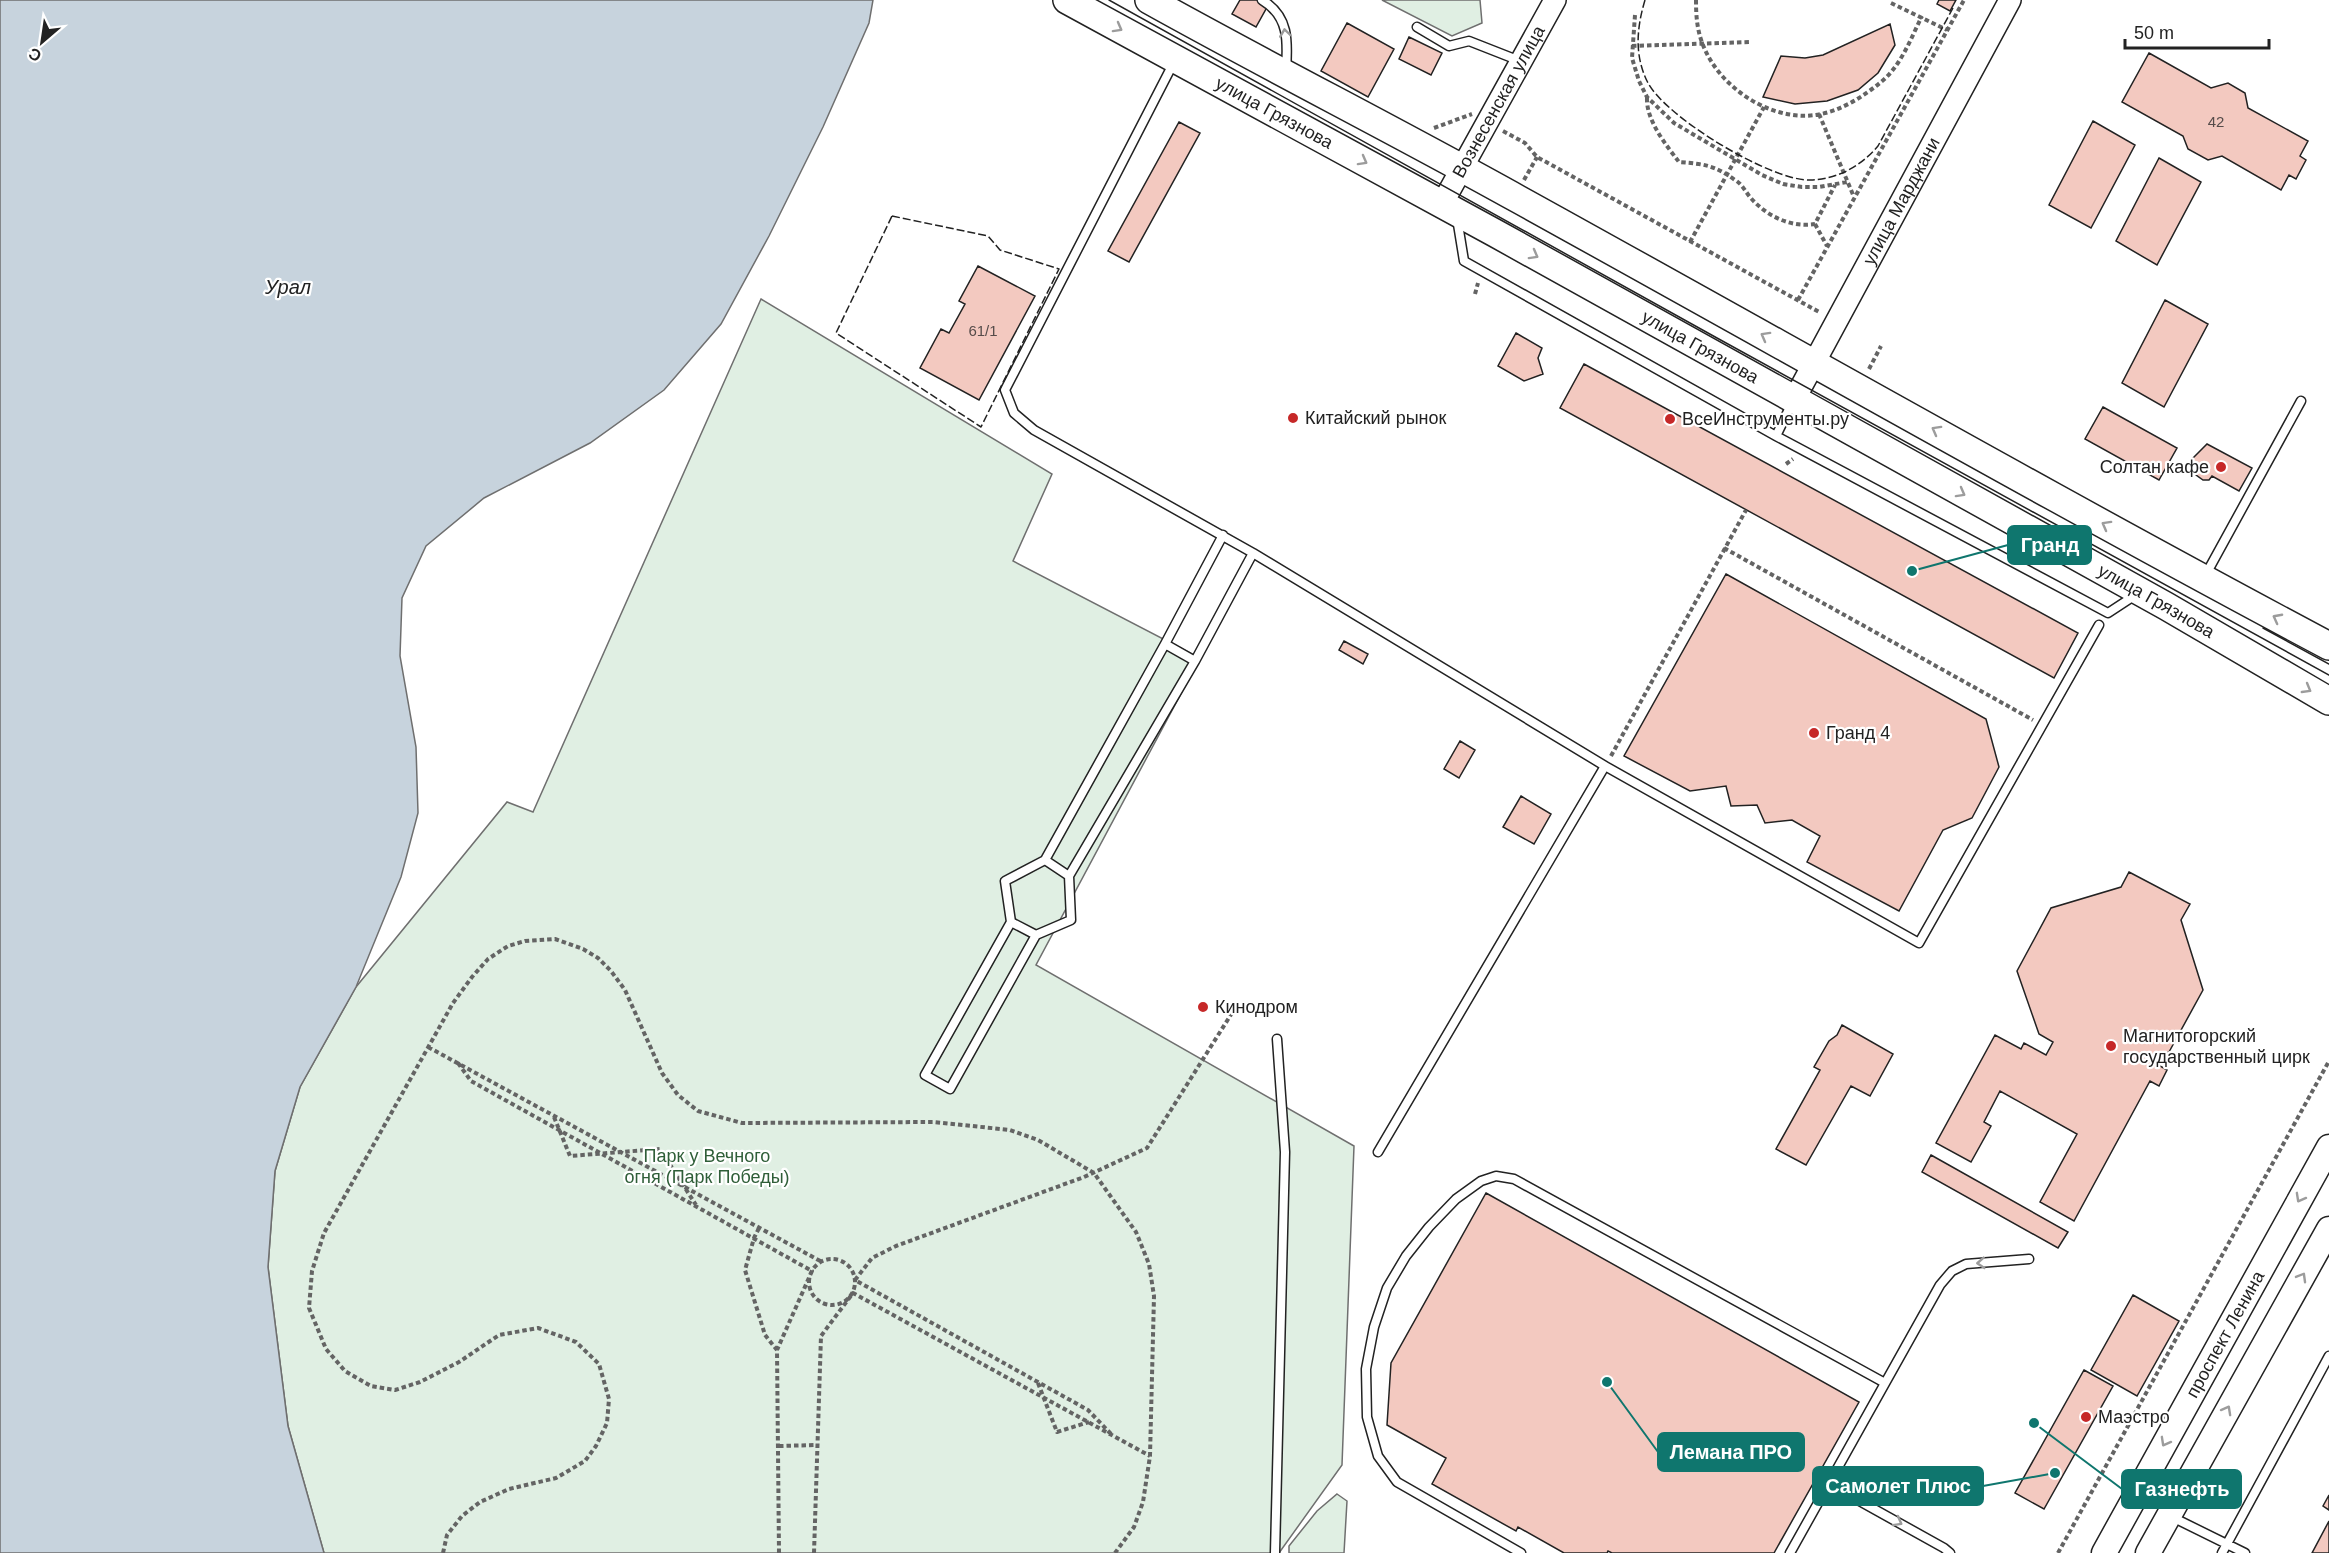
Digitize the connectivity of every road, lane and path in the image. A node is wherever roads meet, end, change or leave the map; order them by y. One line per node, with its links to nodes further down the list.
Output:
1 (1067, 0): 16 (main road, улица Грязнова, one-way to 16)
2 (1149, 0): 18 (main road)
3 (1262, 0): 18 (lane, one-way to 3)
4 (1555, 0): 17 (street, Вознесенская улица)
5 (1696, 0): 14 (path)
6 (1964, 0): 12 (path)
7 (2010, 0): 38 (street, улица Марджани)
8 (1891, 3): 10 (path)
9 (1635, 15): 15 (path)
10 (1922, 16): 12 (path); 21 (path)
11 (1417, 27): 17 (lane)
12 (1947, 30): 30 (path)
13 (1750, 42): 14 (path)
14 (1702, 44): 15 (path); 20 (path)
15 (1632, 46): 19 (path)
16 (1176, 59): 31 (main road, улица Грязнова, one-way to 31); 44 (lane)
17 (1520, 61): 25 (street, Вознесенская улица)
18 (1286, 76): 25 (main road)
19 (1647, 97): 24 (path); 26 (path)
20 (1764, 107): 21 (path); 24 (path)
21 (1819, 114): 27 (path)
22 (1499, 129): 23 (path)
23 (1537, 157): 28 (path); 33 (path)
24 (1735, 159): 26 (path); 29 (path)
25 (1461, 167): 31 (street, Вознесенская улица); 38 (main road, one-way to 25)
26 (1727, 175): 32 (path); 33 (path)
27 (1847, 182): 29 (path); 30 (path)
28 (1522, 184)
29 (1835, 184): 32 (path)
30 (1854, 197): 34 (path)
31 (1449, 208): 40 (main road, улица Грязнова, one-way to 40); 42 (lane)
32 (1815, 224): 34 (path)
33 (1690, 242): 35 (path)
34 (1827, 246): 35 (path)
35 (1798, 300): 36 (path)
36 (1825, 315)
37 (1881, 346): 39 (path)
38 (1814, 363): 40 (street, улица Марджани); 47 (main road, one-way to 38)
39 (1865, 378)
40 (1794, 400): 42 (lane); 48 (main road, улица Грязнова, one-way to 48)
41 (2301, 401): 47 (lane)
42 (1776, 436): 48 (lane)
43 (1746, 510): 45 (path)
44 (1223, 535): 46 (lane); 50 (lane)
45 (1724, 548): 54 (path); 55 (path)
46 (1253, 553): 52 (lane); 55 (lane)
47 (2204, 579): 51 (main road, one-way to 47)
48 (2140, 592): 53 (main road, улица Грязнова, one-way to 53)
49 (2099, 625): 54 (lane)
50 (1165, 644): 52 (lane); 56 (lane)
51 (2329, 646)
52 (1195, 661): 57 (lane)
53 (2329, 701)
54 (2042, 724): 55 (lane)
55 (1605, 765): 70 (lane)
56 (1045, 860): 57 (lane); 58 (lane)
57 (1069, 876): 59 (lane)
58 (1011, 922): 59 (lane); 59 (lane)
59 (1036, 935)
60 (1232, 1013): 71 (path)
61 (1277, 1039): 99 (lane)
62 (428, 1047): 64 (path); 71 (path); 95 (path)
63 (2329, 1061): 103 (path)
64 (458, 1063): 65 (path); 66 (path)
65 (554, 1115): 66 (path); 68 (path)
66 (561, 1131): 69 (path); 69 (path)
67 (2329, 1148): 104 (main road, проспект Ленина, one-way to 104)
68 (618, 1151): 69 (path); 72 (path); 72 (path)
69 (600, 1152): 73 (path)
70 (1378, 1152)
71 (1094, 1173): 80 (path); 91 (path)
72 (685, 1187): 73 (path); 74 (path)
73 (696, 1206): 76 (path)
74 (759, 1228): 76 (path); 78 (path)
75 (2329, 1229): 93 (main road, one-way to 75)
76 (754, 1238): 79 (path); 82 (path)
77 (2029, 1259): 85 (lane, one-way to 85)
78 (822, 1262): 79 (path); 80 (path)
79 (812, 1272): 81 (path); 82 (path)
80 (855, 1280): 81 (path); 84 (path)
81 (853, 1293): 86 (path); 89 (path)
82 (777, 1350): 90 (path)
83 (2329, 1356): 94 (lane)
84 (1038, 1382): 86 (path); 88 (path)
85 (1885, 1383): 92 (lane); 100 (lane)
86 (1044, 1398): 87 (path); 87 (path)
87 (1089, 1422): 88 (path)
88 (1111, 1434): 91 (path)
89 (816, 1445): 90 (path); 97 (path)
90 (779, 1446): 96 (path)
91 (1150, 1456): 98 (path)
92 (1828, 1484): 101 (lane); 102 (lane, one-way to 102)
93 (2169, 1515): 94 (lane); 105 (main road)
94 (2228, 1544): 106 (lane); 107 (lane)
95 (443, 1553)
96 (779, 1553)
97 (814, 1553)
98 (1115, 1553)
99 (1275, 1553)
100 (1521, 1553)
101 (1790, 1553)
102 (1950, 1553)
103 (2058, 1553)
104 (2104, 1553)
105 (2148, 1553)
106 (2222, 1553)
107 (2245, 1553)

